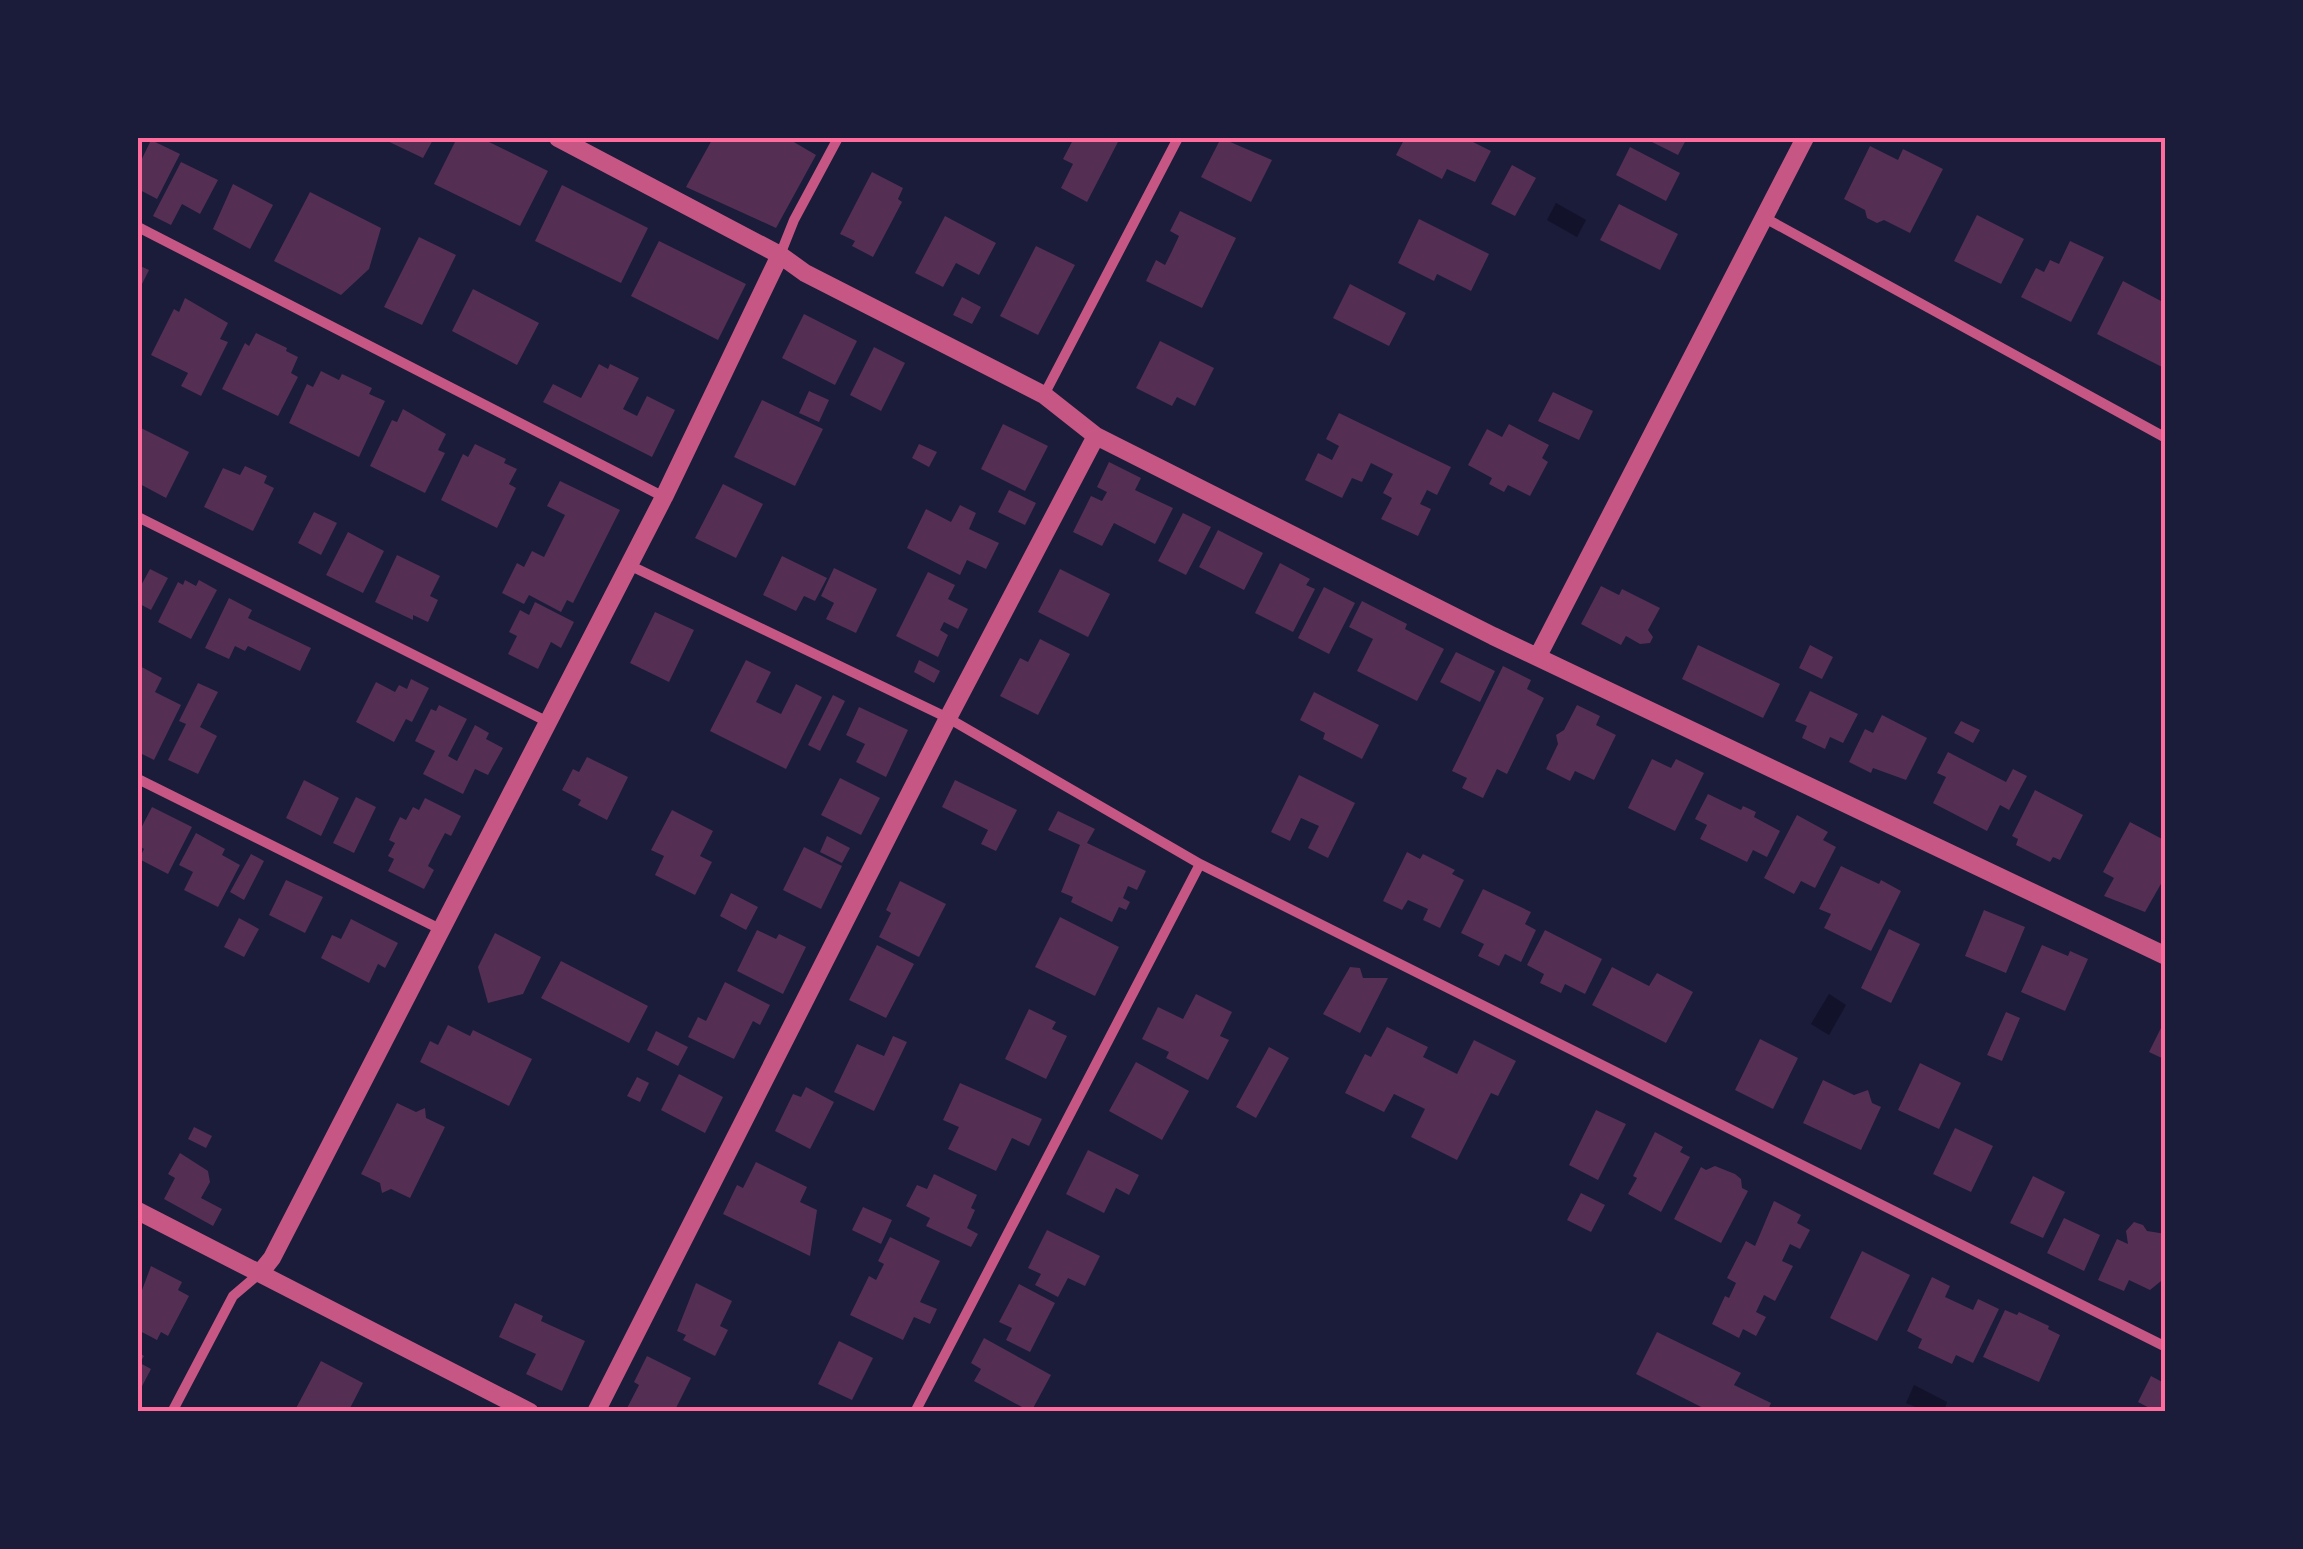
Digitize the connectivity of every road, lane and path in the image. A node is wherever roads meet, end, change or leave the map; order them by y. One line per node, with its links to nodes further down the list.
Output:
1 (558, 138): 7 (street)
2 (838, 138): 7 (street)
3 (1178, 138): 8 (street)
4 (1806, 138): 5 (street)
5 (1765, 218): 10 (street); 14 (street)
6 (138, 227): 11 (street)
7 (780, 255): 8 (street); 11 (street)
8 (1044, 394): 9 (street)
9 (1096, 436): 14 (street); 15 (street)
10 (2166, 438)
11 (664, 497): 13 (street)
12 (138, 516): 16 (street)
13 (629, 565): 15 (street); 16 (street)
14 (1538, 656): 20 (street)
15 (948, 718): 18 (street); 26 (street)
16 (548, 722): 19 (street)
17 (138, 779): 19 (street)
18 (1200, 864): 23 (street); 27 (street)
19 (442, 930): 22 (street)
20 (2166, 956)
21 (138, 1211): 22 (street)
22 (260, 1273): 24 (street); 25 (street)
23 (2166, 1346)
24 (172, 1412)
25 (530, 1412)
26 (596, 1412)
27 (915, 1412)

